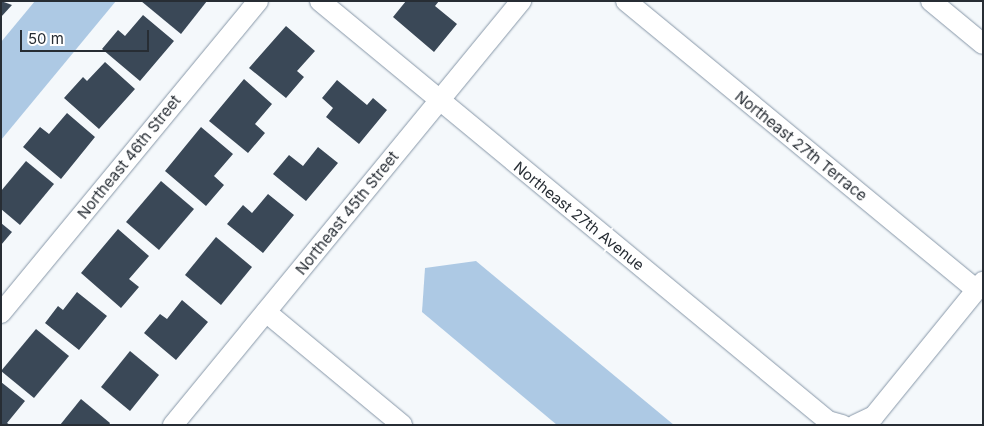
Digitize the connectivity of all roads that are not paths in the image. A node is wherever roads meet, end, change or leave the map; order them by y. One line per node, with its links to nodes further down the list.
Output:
1 (258, 1): 10 (street, Northeast 46th Street)
2 (320, 1): 7 (street, Northeast 27th Avenue)
3 (521, 1): 7 (street, Northeast 45th Street)
4 (626, 1): 8 (street, Northeast 27th Terrace)
5 (931, 1): 6 (street)
6 (983, 44)
7 (439, 101): 9 (street, Northeast 45th Street); 13 (street, Northeast 27th Avenue)
8 (980, 286): 14 (street)
9 (266, 312): 11 (street, Northeast 45th Street); 12 (street)
10 (1, 314)
11 (173, 425)
12 (402, 425)
13 (842, 425)
14 (855, 425)

